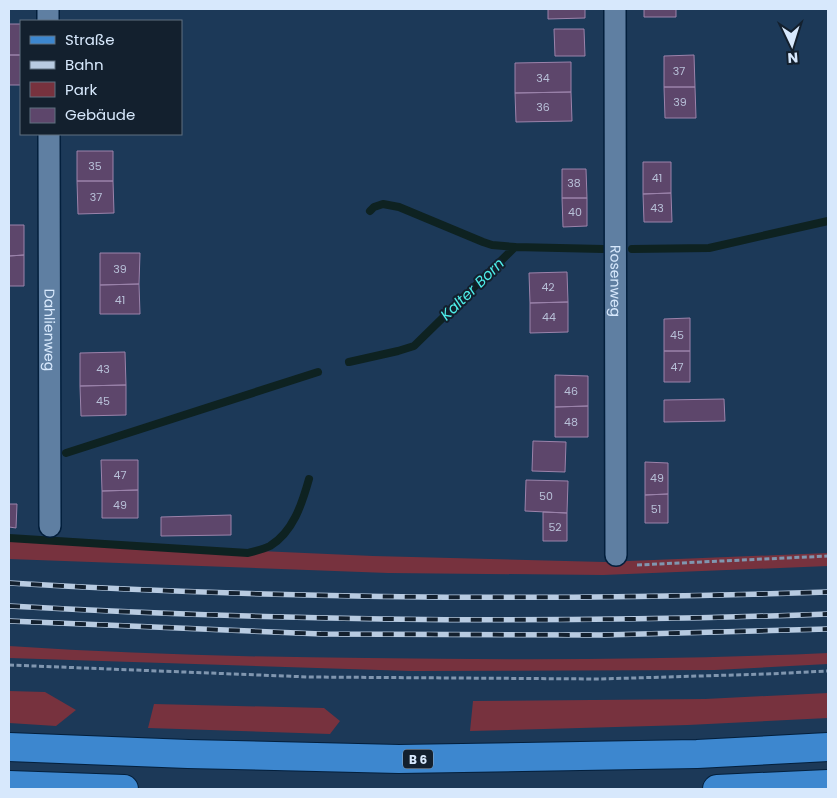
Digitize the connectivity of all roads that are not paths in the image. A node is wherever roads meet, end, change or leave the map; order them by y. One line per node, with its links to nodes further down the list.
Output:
1 (615, 9): 4 (street, Rosenweg)
2 (48, 135): 3 (street, Dahlienweg)
3 (50, 526)
4 (616, 555)
5 (9, 747): 6 (main road, B 6)
6 (828, 747)
7 (828, 784): 10 (main road)
8 (9, 785): 9 (main road)
9 (124, 789)
10 (717, 789)

